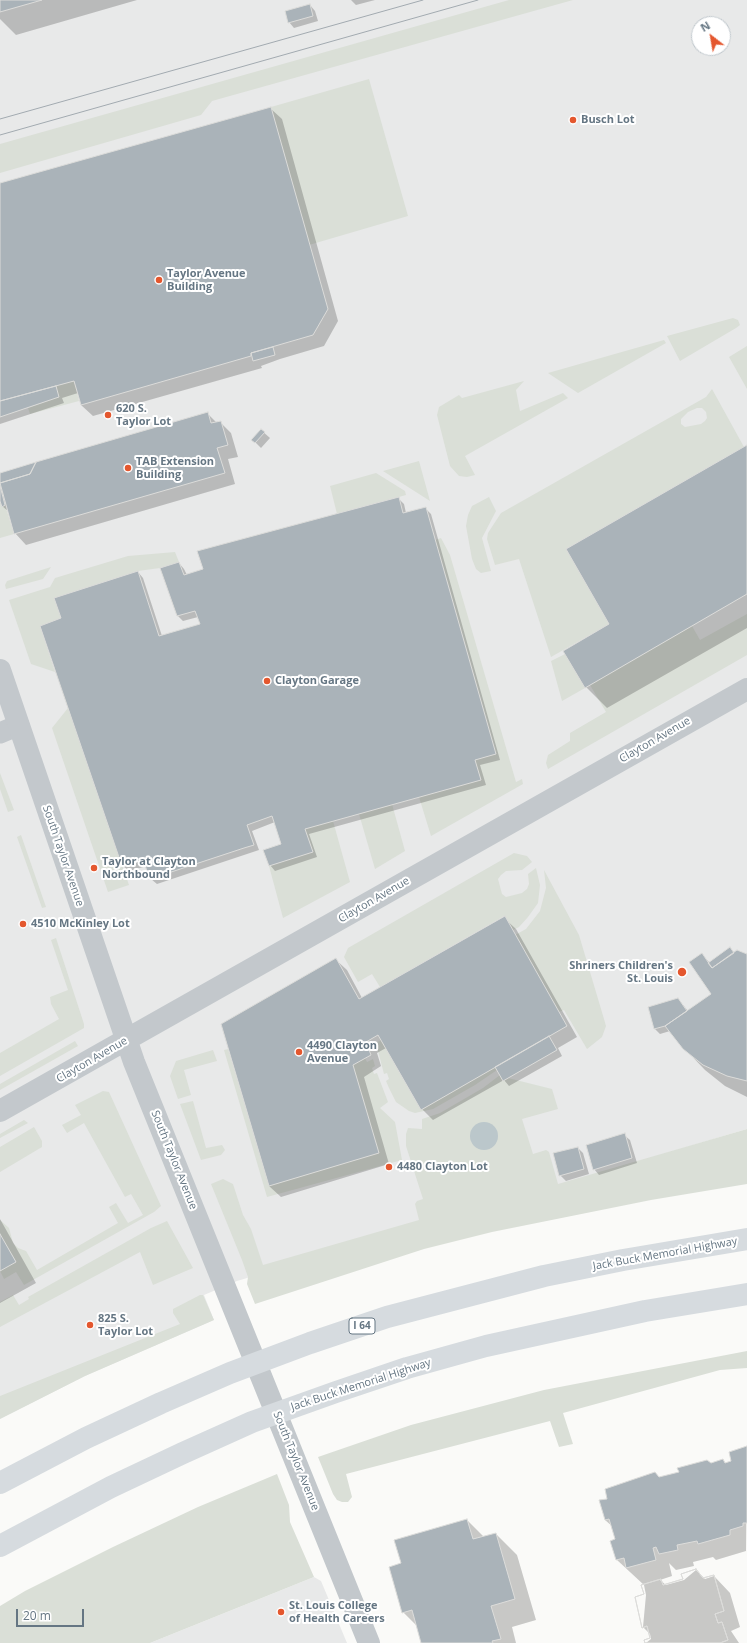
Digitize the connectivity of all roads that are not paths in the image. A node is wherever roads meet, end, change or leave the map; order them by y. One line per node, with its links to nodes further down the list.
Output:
1 (0, 670): 3 (street, South Taylor Avenue)
2 (747, 688): 4 (street, Clayton Avenue)
3 (9, 729): 4 (street, South Taylor Avenue)
4 (126, 1040): 5 (street, Clayton Avenue); 12 (street, South Taylor Avenue)
5 (0, 1111)
6 (747, 1239): 10 (highway, Jack Buck Memorial Highway / I 64)
7 (747, 1294): 8 (highway, Jack Buck Memorial Highway)
8 (725, 1298): 9 (highway); 11 (highway, Jack Buck Memorial Highway)
9 (747, 1300)
10 (0, 1483)
11 (0, 1546)
12 (369, 1643)

